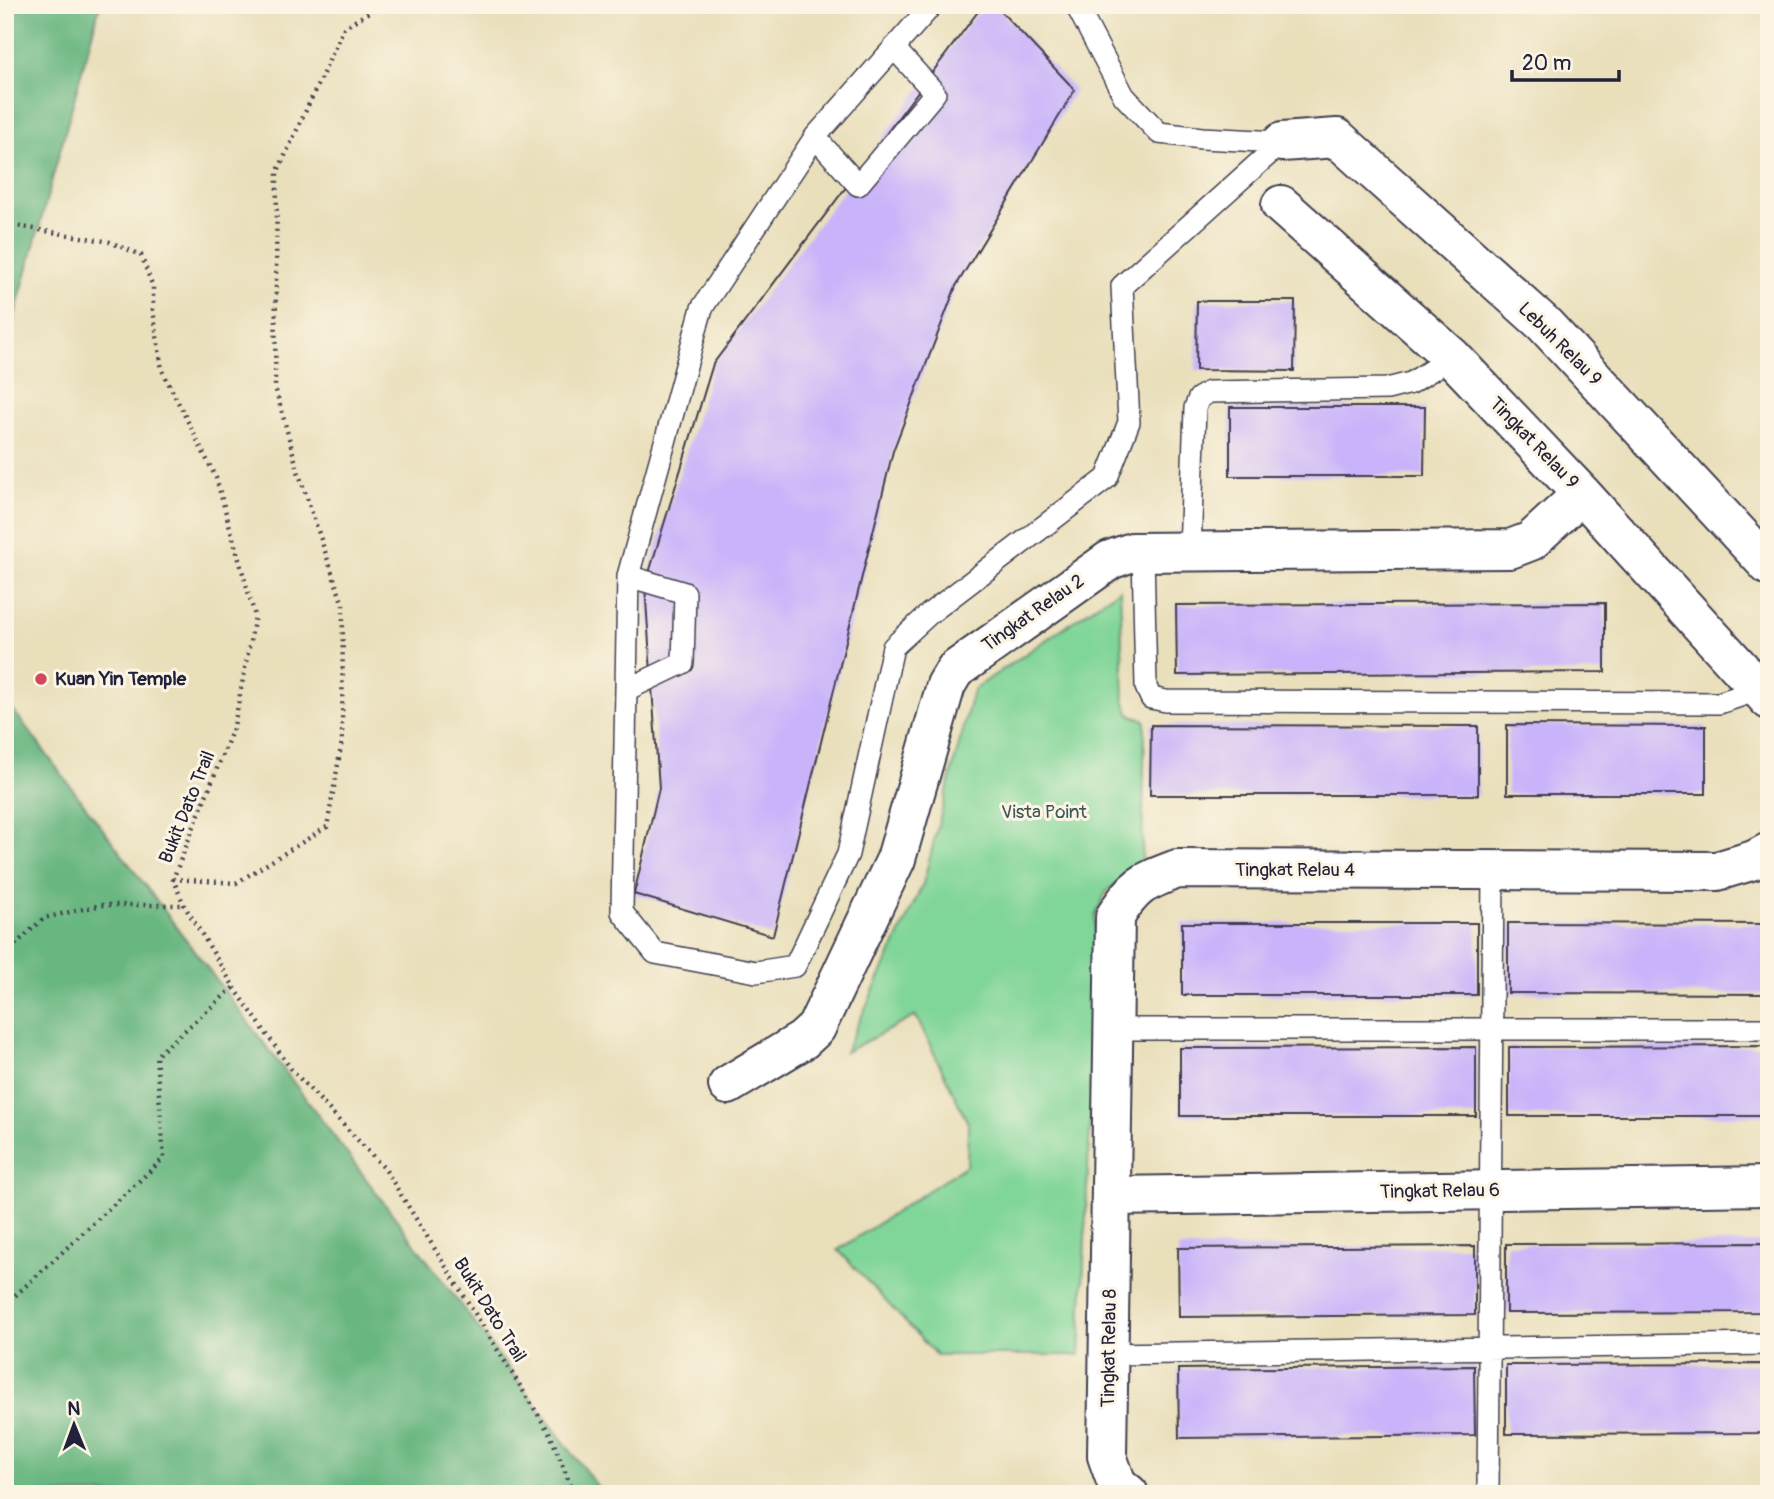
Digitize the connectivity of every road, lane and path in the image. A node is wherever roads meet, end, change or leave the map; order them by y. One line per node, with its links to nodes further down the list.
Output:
1 (380, 5): 19 (path)
2 (932, 5): 4 (lane)
3 (1076, 5): 6 (lane)
4 (894, 47): 5 (lane); 5 (lane)
5 (816, 137): 14 (lane)
6 (1282, 142): 13 (street, Lebuh Relau 9); 15 (lane)
7 (1281, 205): 9 (street, Tingkat Relau 9)
8 (5, 224): 19 (path, Bukit Dato Trail)
9 (1452, 357): 10 (street, Tingkat Relau 9); 12 (lane)
10 (1582, 494): 12 (street, Tingkat Relau 2); 16 (street, Tingkat Relau 9)
11 (1143, 552): 12 (street, Tingkat Relau 2); 16 (lane); 26 (street, Tingkat Relau 2)
12 (1189, 552)
13 (1769, 566)
14 (628, 576): 15 (lane); 15 (lane)
15 (626, 690)
16 (1765, 694)
17 (1769, 852): 18 (street, Tingkat Relau 4)
18 (1493, 871): 23 (street, Tingkat Relau 4); 24 (lane)
19 (173, 879): 20 (path, Bukit Dato Trail)
20 (184, 905): 21 (path); 22 (path, Bukit Dato Trail)
21 (5, 954)
22 (234, 987): 30 (path); 34 (path, Bukit Dato Trail)
23 (1113, 1029): 24 (lane); 29 (street, Tingkat Relau 4)
24 (1491, 1029): 25 (lane); 28 (lane)
25 (1769, 1029)
26 (728, 1085)
27 (1769, 1186): 28 (street, Tingkat Relau 6)
28 (1490, 1190): 29 (street, Tingkat Relau 6); 32 (lane)
29 (1111, 1196): 33 (street, Tingkat Relau 8)
30 (5, 1305)
31 (1769, 1344): 32 (lane)
32 (1489, 1348): 33 (lane); 36 (lane)
33 (1108, 1354): 35 (street, Tingkat Relau 8)
34 (574, 1494)
35 (1129, 1494)
36 (1488, 1494)

